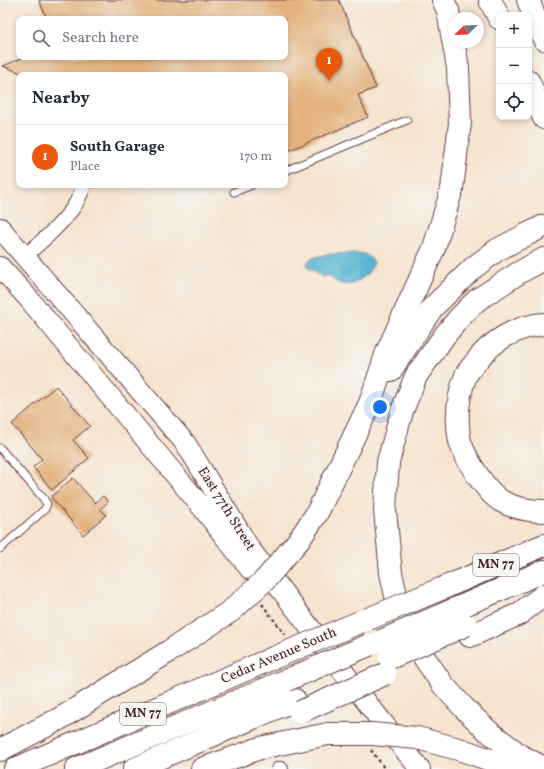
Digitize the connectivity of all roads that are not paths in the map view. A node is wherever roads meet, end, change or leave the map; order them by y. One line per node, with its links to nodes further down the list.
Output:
1 (443, 0): 23 (highway)
2 (490, 0): 5 (highway)
3 (494, 0): 6 (highway)
4 (528, 0): 7 (highway)
5 (496, 12)
6 (499, 12)
7 (544, 39)
8 (530, 84): 9 (highway)
9 (544, 118)
10 (407, 120): 11 (lane)
11 (288, 170)
12 (83, 188): 18 (street)
13 (244, 188): 14 (lane)
14 (234, 192)
15 (544, 226): 23 (highway)
16 (0, 228): 18 (street, East 77th Street)
17 (544, 250): 21 (highway)
18 (24, 256): 20 (street); 41 (street, East 77th Street)
19 (544, 259): 21 (highway)
20 (1, 273): 40 (street, East 77th Street)
21 (511, 274): 34 (highway)
22 (544, 324): 25 (highway)
23 (370, 403): 33 (highway, bridge)
24 (0, 448): 27 (lane)
25 (544, 512)
26 (544, 545): 35 (highway, Cedar Avenue South / MN 77, bridge)
27 (0, 549)
28 (544, 572): 30 (highway, Cedar Avenue South / MN 77)
29 (544, 594): 30 (highway)
30 (463, 623): 31 (highway, Cedar Avenue South / MN 77, bridge); 31 (highway)
31 (383, 658): 32 (highway, Cedar Avenue South / MN 77, bridge); 32 (highway, bridge)
32 (294, 697): 36 (highway, Cedar Avenue South / MN 77); 37 (highway); 38 (highway)
33 (0, 750)
34 (544, 768)
35 (15, 769)
36 (76, 769)
37 (134, 769)
38 (173, 769)
39 (202, 769): 42 (highway, bridge)
40 (403, 769)
41 (420, 769)
42 (516, 769)

